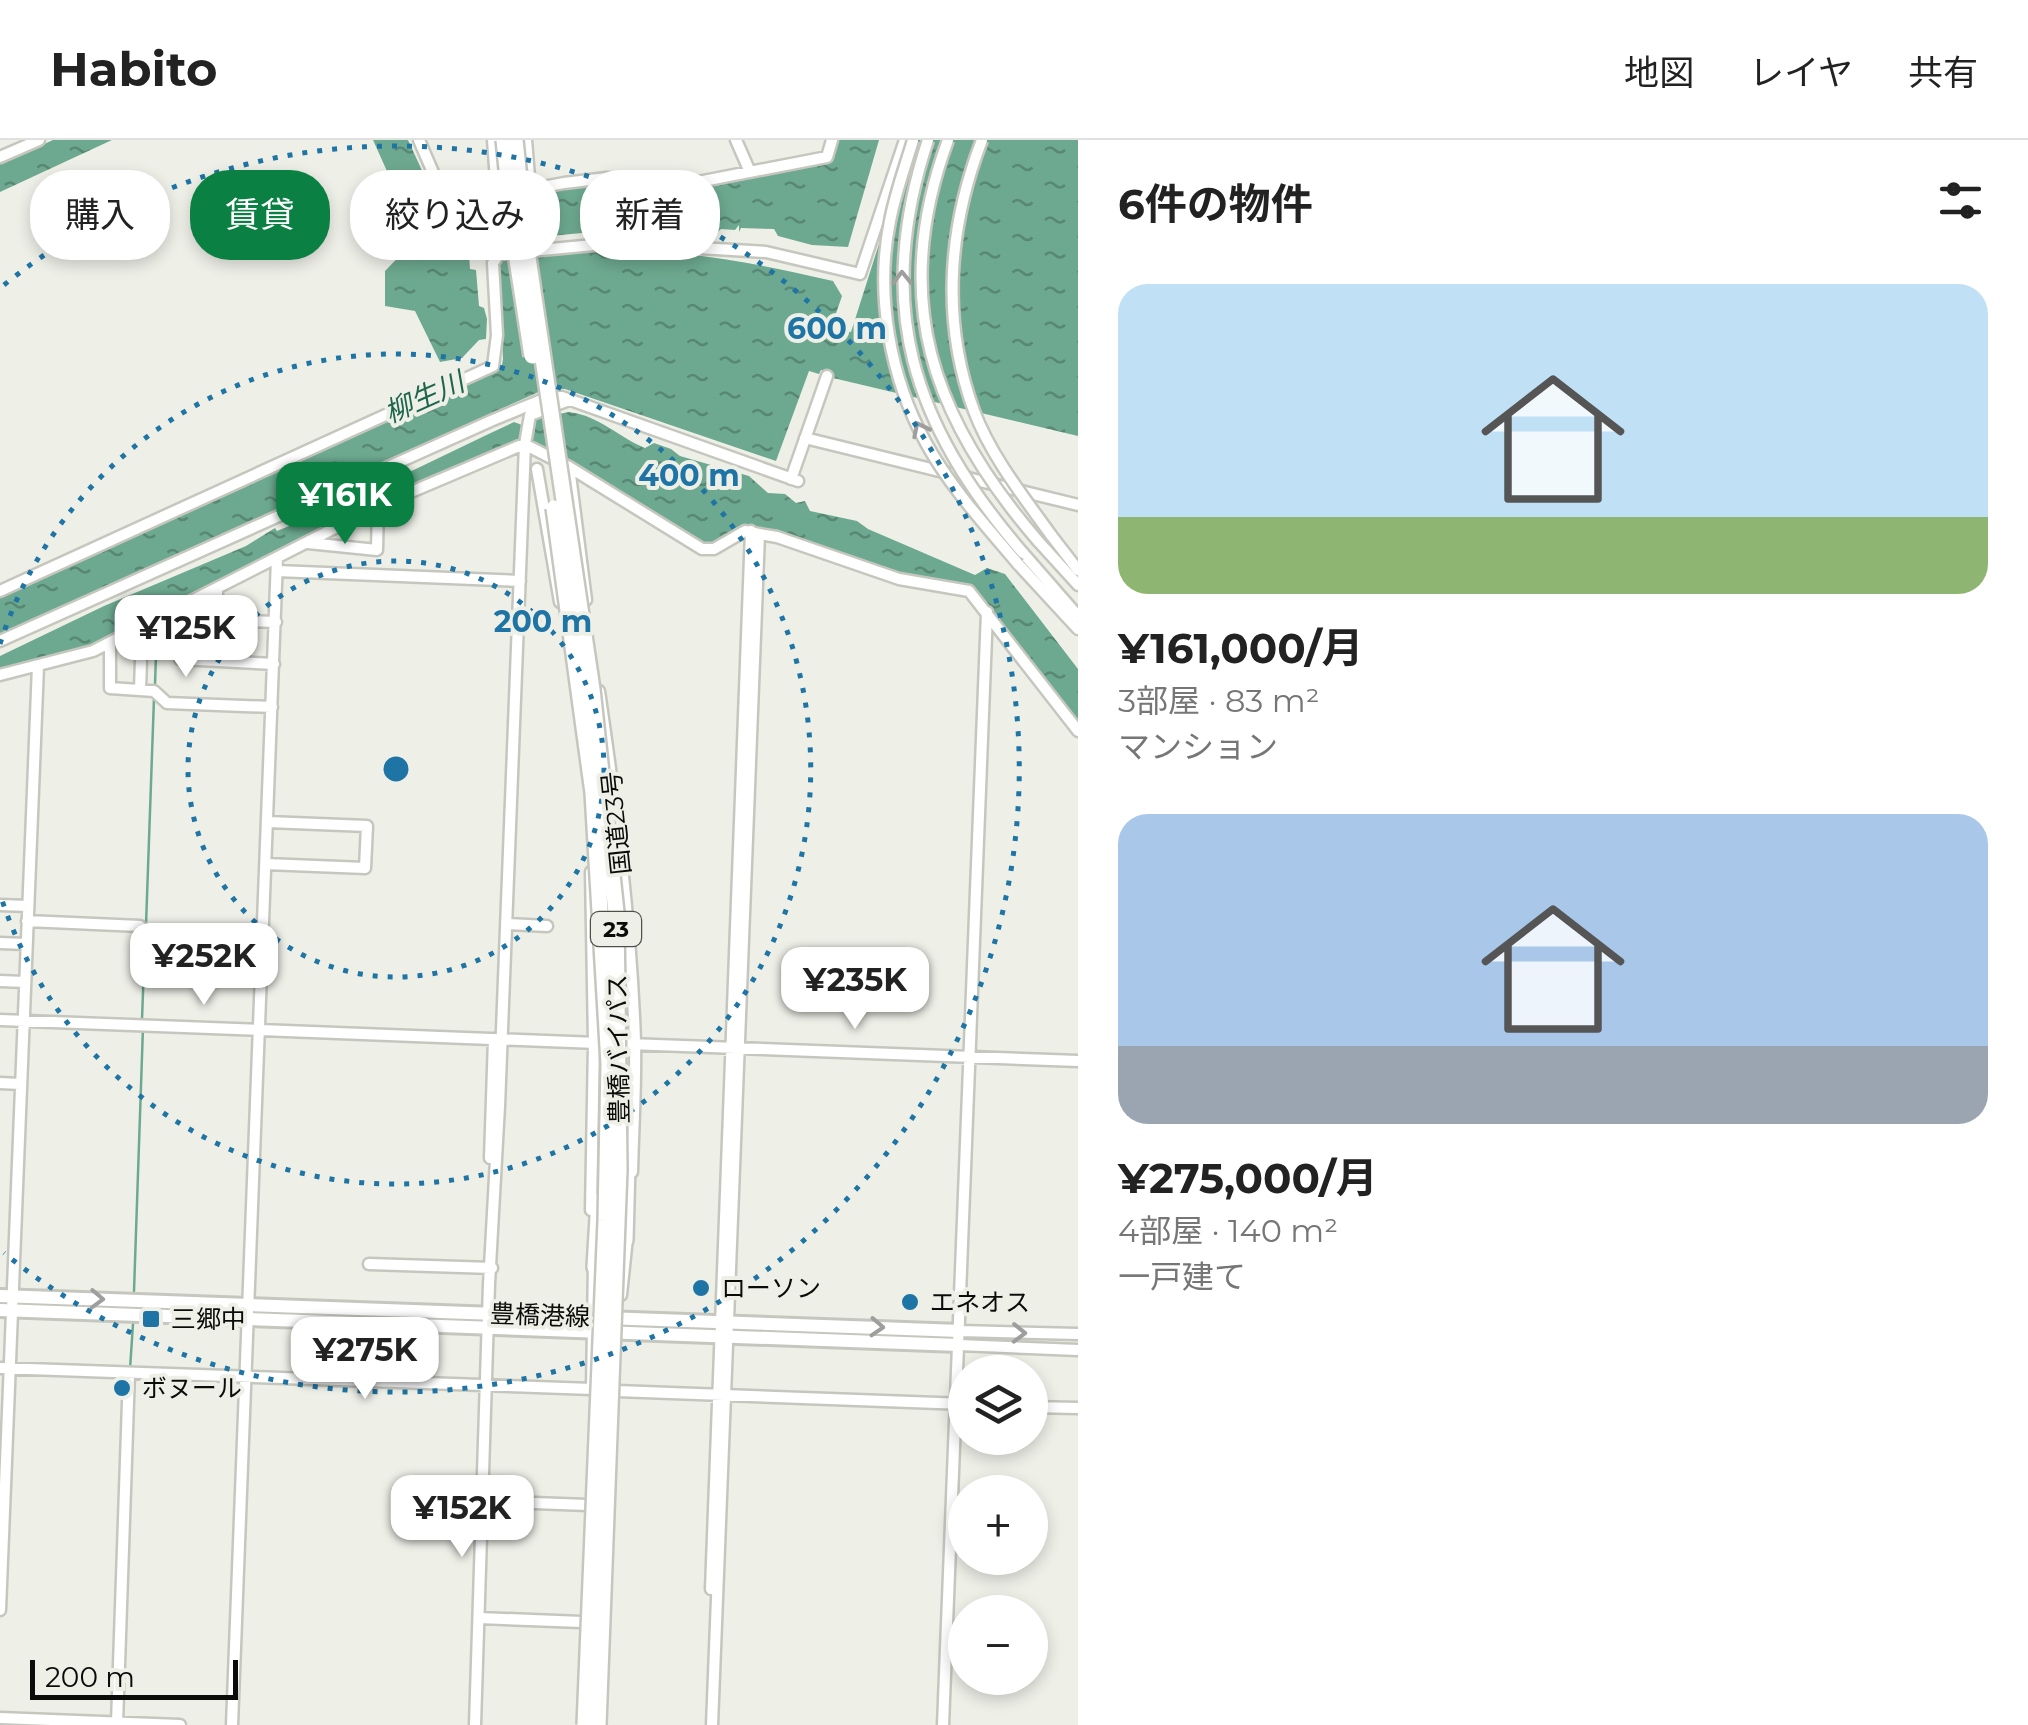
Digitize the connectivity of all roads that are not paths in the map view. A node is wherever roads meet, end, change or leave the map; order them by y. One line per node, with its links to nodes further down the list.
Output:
1 (39, 140): 13 (street)
2 (419, 140): 14 (street)
3 (493, 140): 15 (street)
4 (504, 140): 62 (highway, 豊橋バイパス / 23, bridge)
5 (515, 140): 58 (highway, 豊橋バイパス / 23, bridge)
6 (526, 140): 16 (street)
7 (736, 140): 17 (street)
8 (832, 140): 17 (street)
9 (909, 140): 29 (street, one-way to 9, bridge); 34 (street)
10 (928, 140): 29 (street, one-way to 10, bridge)
11 (948, 140): 33 (street, bridge)
12 (982, 140): 31 (street, bridge)
13 (0, 157)
14 (431, 170)
15 (495, 170)
16 (528, 170)
17 (750, 172): 18 (street)
18 (560, 184)
19 (827, 376): 21 (street)
20 (569, 400): 21 (street); 22 (street); 42 (street)
21 (805, 438): 25 (street)
22 (522, 444): 23 (street); 24 (street); 26 (street)
23 (569, 467): 24 (street); 27 (street); 44 (street, 国道23号 / 23)
24 (530, 470): 32 (street); 45 (street)
25 (1078, 505)
26 (378, 506): 28 (street); 28 (street)
27 (755, 532): 37 (street); 74 (street)
28 (308, 544): 30 (street)
29 (1021, 559): 38 (street); 41 (street)
30 (277, 565): 32 (street); 35 (street); 39 (street)
31 (1078, 570)
32 (516, 581): 60 (street)
33 (1078, 585)
34 (0, 590)
35 (217, 590): 36 (street); 39 (street)
36 (180, 610): 40 (street); 46 (street)
37 (987, 612): 51 (street); 75 (street)
38 (1078, 616)
39 (276, 622): 46 (street)
40 (152, 623): 43 (street); 49 (street)
41 (1078, 629)
42 (0, 641)
43 (110, 643): 47 (street); 49 (street)
44 (594, 651): 45 (street); 53 (street, 国道23号 / 23)
45 (568, 655): 54 (street)
46 (274, 664): 50 (street)
47 (38, 666): 48 (street); 57 (street)
48 (0, 676)
49 (140, 690): 50 (street)
50 (272, 707): 52 (street)
51 (1078, 731)
52 (268, 822): 55 (street); 55 (street)
53 (618, 843): 54 (street); 73 (street, 国道23号 / 23)
54 (590, 846): 72 (street)
55 (266, 864): 63 (street)
56 (0, 905): 57 (street)
57 (28, 906): 59 (street)
58 (616, 912): 79 (highway, 23, bridge); 119 (highway, 豊橋バイパス / 23, bridge)
59 (27, 921): 63 (street); 65 (street)
60 (506, 924): 61 (street); 71 (street)
61 (547, 926)
62 (603, 938): 81 (highway, 23, bridge); 118 (highway, 豊橋バイパス / 23, bridge)
63 (263, 940): 70 (street)
64 (0, 943): 65 (street)
65 (26, 944): 67 (street)
66 (0, 981): 67 (street)
67 (25, 982): 69 (street)
68 (0, 1020): 69 (street)
69 (22, 1021): 70 (street); 78 (street)
70 (260, 1030): 71 (street); 84 (street)
71 (498, 1039): 72 (street); 82 (street)
72 (594, 1043): 73 (street); 81 (street)
73 (635, 1045): 74 (street); 79 (street, 国道23号 / 23)
74 (735, 1049): 75 (street); 90 (street)
75 (969, 1055): 76 (street); 92 (street)
76 (1078, 1061)
77 (0, 1083): 78 (street)
78 (20, 1084): 83 (street)
79 (625, 1240): 88 (street, 国道23号)
80 (369, 1264): 82 (street)
81 (595, 1267): 87 (street)
82 (489, 1268): 85 (street)
83 (6, 1303): 84 (main road, 豊橋港線, one-way to 84); 86 (main road, 豊橋港線); 95 (street)
84 (248, 1304): 85 (main road, 豊橋港線); 86 (street)
85 (488, 1313): 87 (main road, 豊橋港線); 89 (street)
86 (249, 1320): 89 (main road, 豊橋港線); 97 (street)
87 (593, 1324): 88 (main road, 豊橋港線); 89 (main road, 豊橋港線); 99 (street)
88 (619, 1325): 90 (main road, 豊橋港線); 100 (street, 国道23号)
89 (488, 1329): 98 (street)
90 (724, 1329): 92 (main road, 豊橋港線); 101 (street)
91 (1078, 1334): 92 (street, one-way to 91)
92 (960, 1338): 93 (street); 94 (street)
93 (1078, 1350)
94 (960, 1355)
95 (5, 1368): 96 (street); 110 (street)
96 (129, 1373): 97 (street); 114 (street)
97 (246, 1377): 98 (street); 116 (street)
98 (485, 1386): 99 (street); 108 (street)
99 (592, 1390): 105 (street)
100 (617, 1391): 101 (street); 106 (street, 国道23号)
101 (721, 1395): 102 (street); 121 (street)
102 (948, 1404)
103 (1048, 1407): 104 (street)
104 (1078, 1408)
105 (591, 1448): 106 (street); 109 (street)
106 (615, 1449): 120 (street, 国道23号)
107 (958, 1455): 122 (street)
108 (482, 1503): 109 (street); 111 (street)
109 (587, 1504): 112 (street)
110 (0, 1610)
111 (477, 1620): 112 (street); 117 (street)
112 (582, 1622): 118 (street)
113 (0, 1718): 114 (street)
114 (114, 1724): 115 (street)
115 (180, 1725)
116 (232, 1725)
117 (472, 1725)
118 (582, 1725)
119 (598, 1725)
120 (605, 1725)
121 (709, 1725)
122 (943, 1725)

